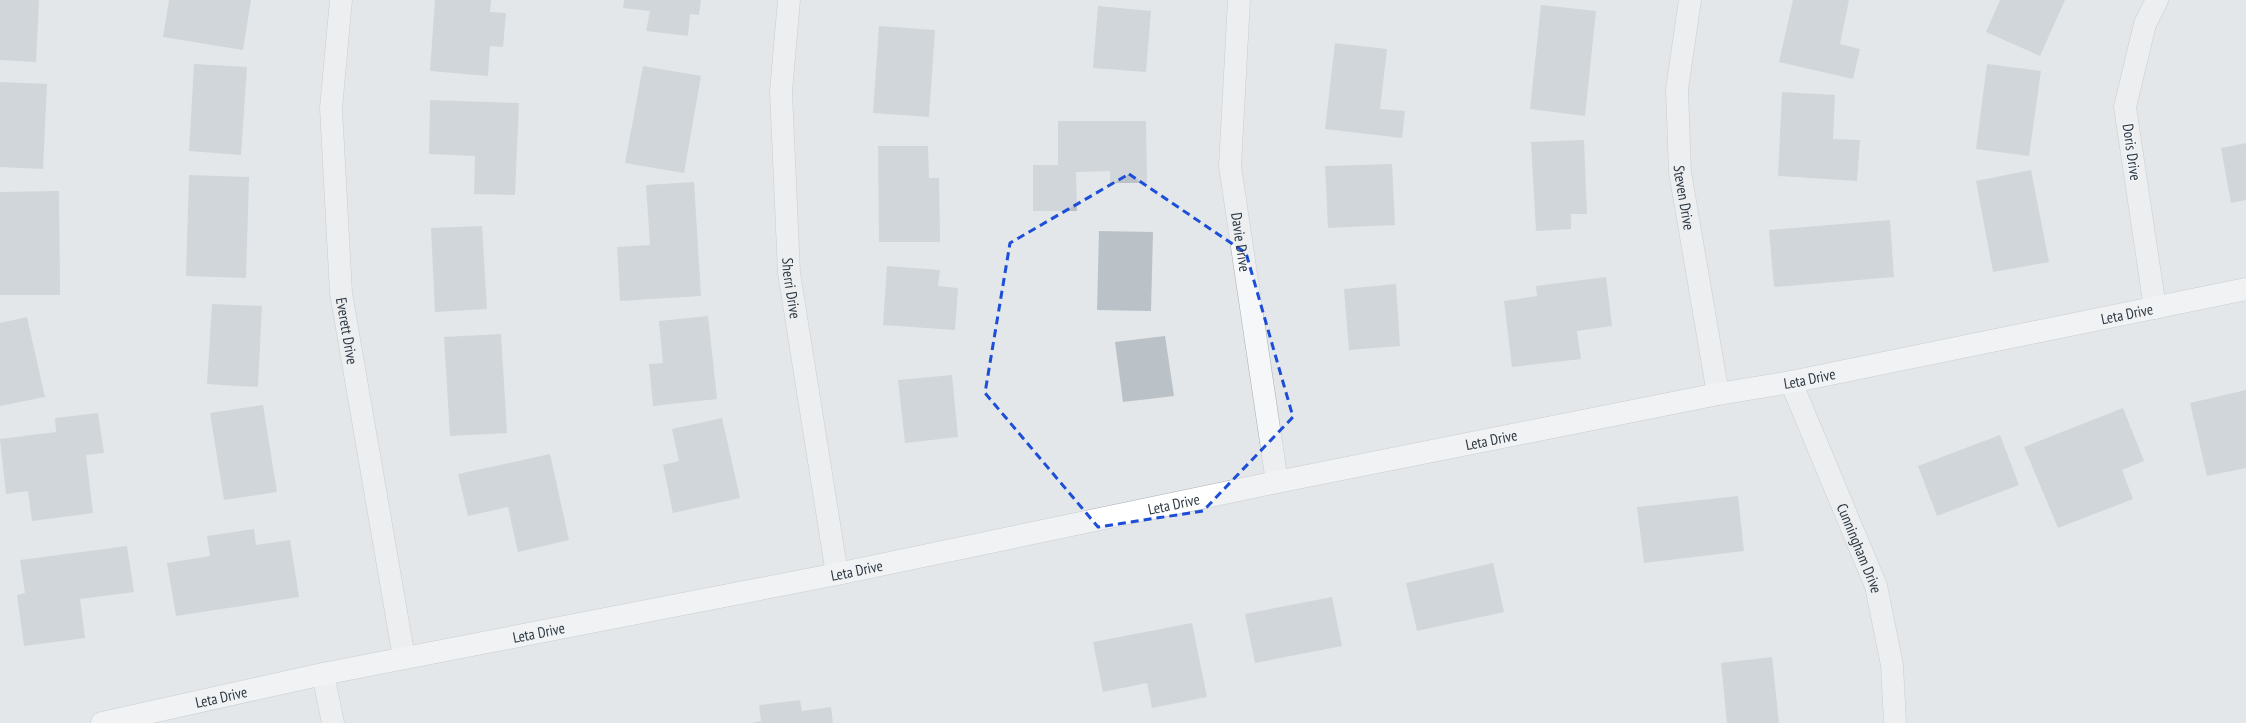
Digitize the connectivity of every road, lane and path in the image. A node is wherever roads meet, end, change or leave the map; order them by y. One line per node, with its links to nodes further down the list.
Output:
1 (341, 0): 12 (street, Everett Drive)
2 (789, 0): 11 (street, Sherri Drive)
3 (1239, 0): 10 (street, Davie Drive)
4 (1690, 0): 9 (street, Steven Drive)
5 (2157, 0): 7 (street, Doris Drive)
6 (2246, 289): 7 (street, Leta Drive)
7 (2155, 308): 8 (street, Leta Drive)
8 (1791, 382): 9 (street, Leta Drive); 16 (street, Cunningham Drive)
9 (1718, 394): 10 (street, Leta Drive)
10 (1277, 482): 11 (street, Leta Drive)
11 (837, 574): 12 (street, Leta Drive)
12 (404, 658): 13 (street, Leta Drive)
13 (323, 674): 14 (street, Leta Drive); 15 (street)
14 (102, 723)
15 (333, 723)
16 (1895, 723)

